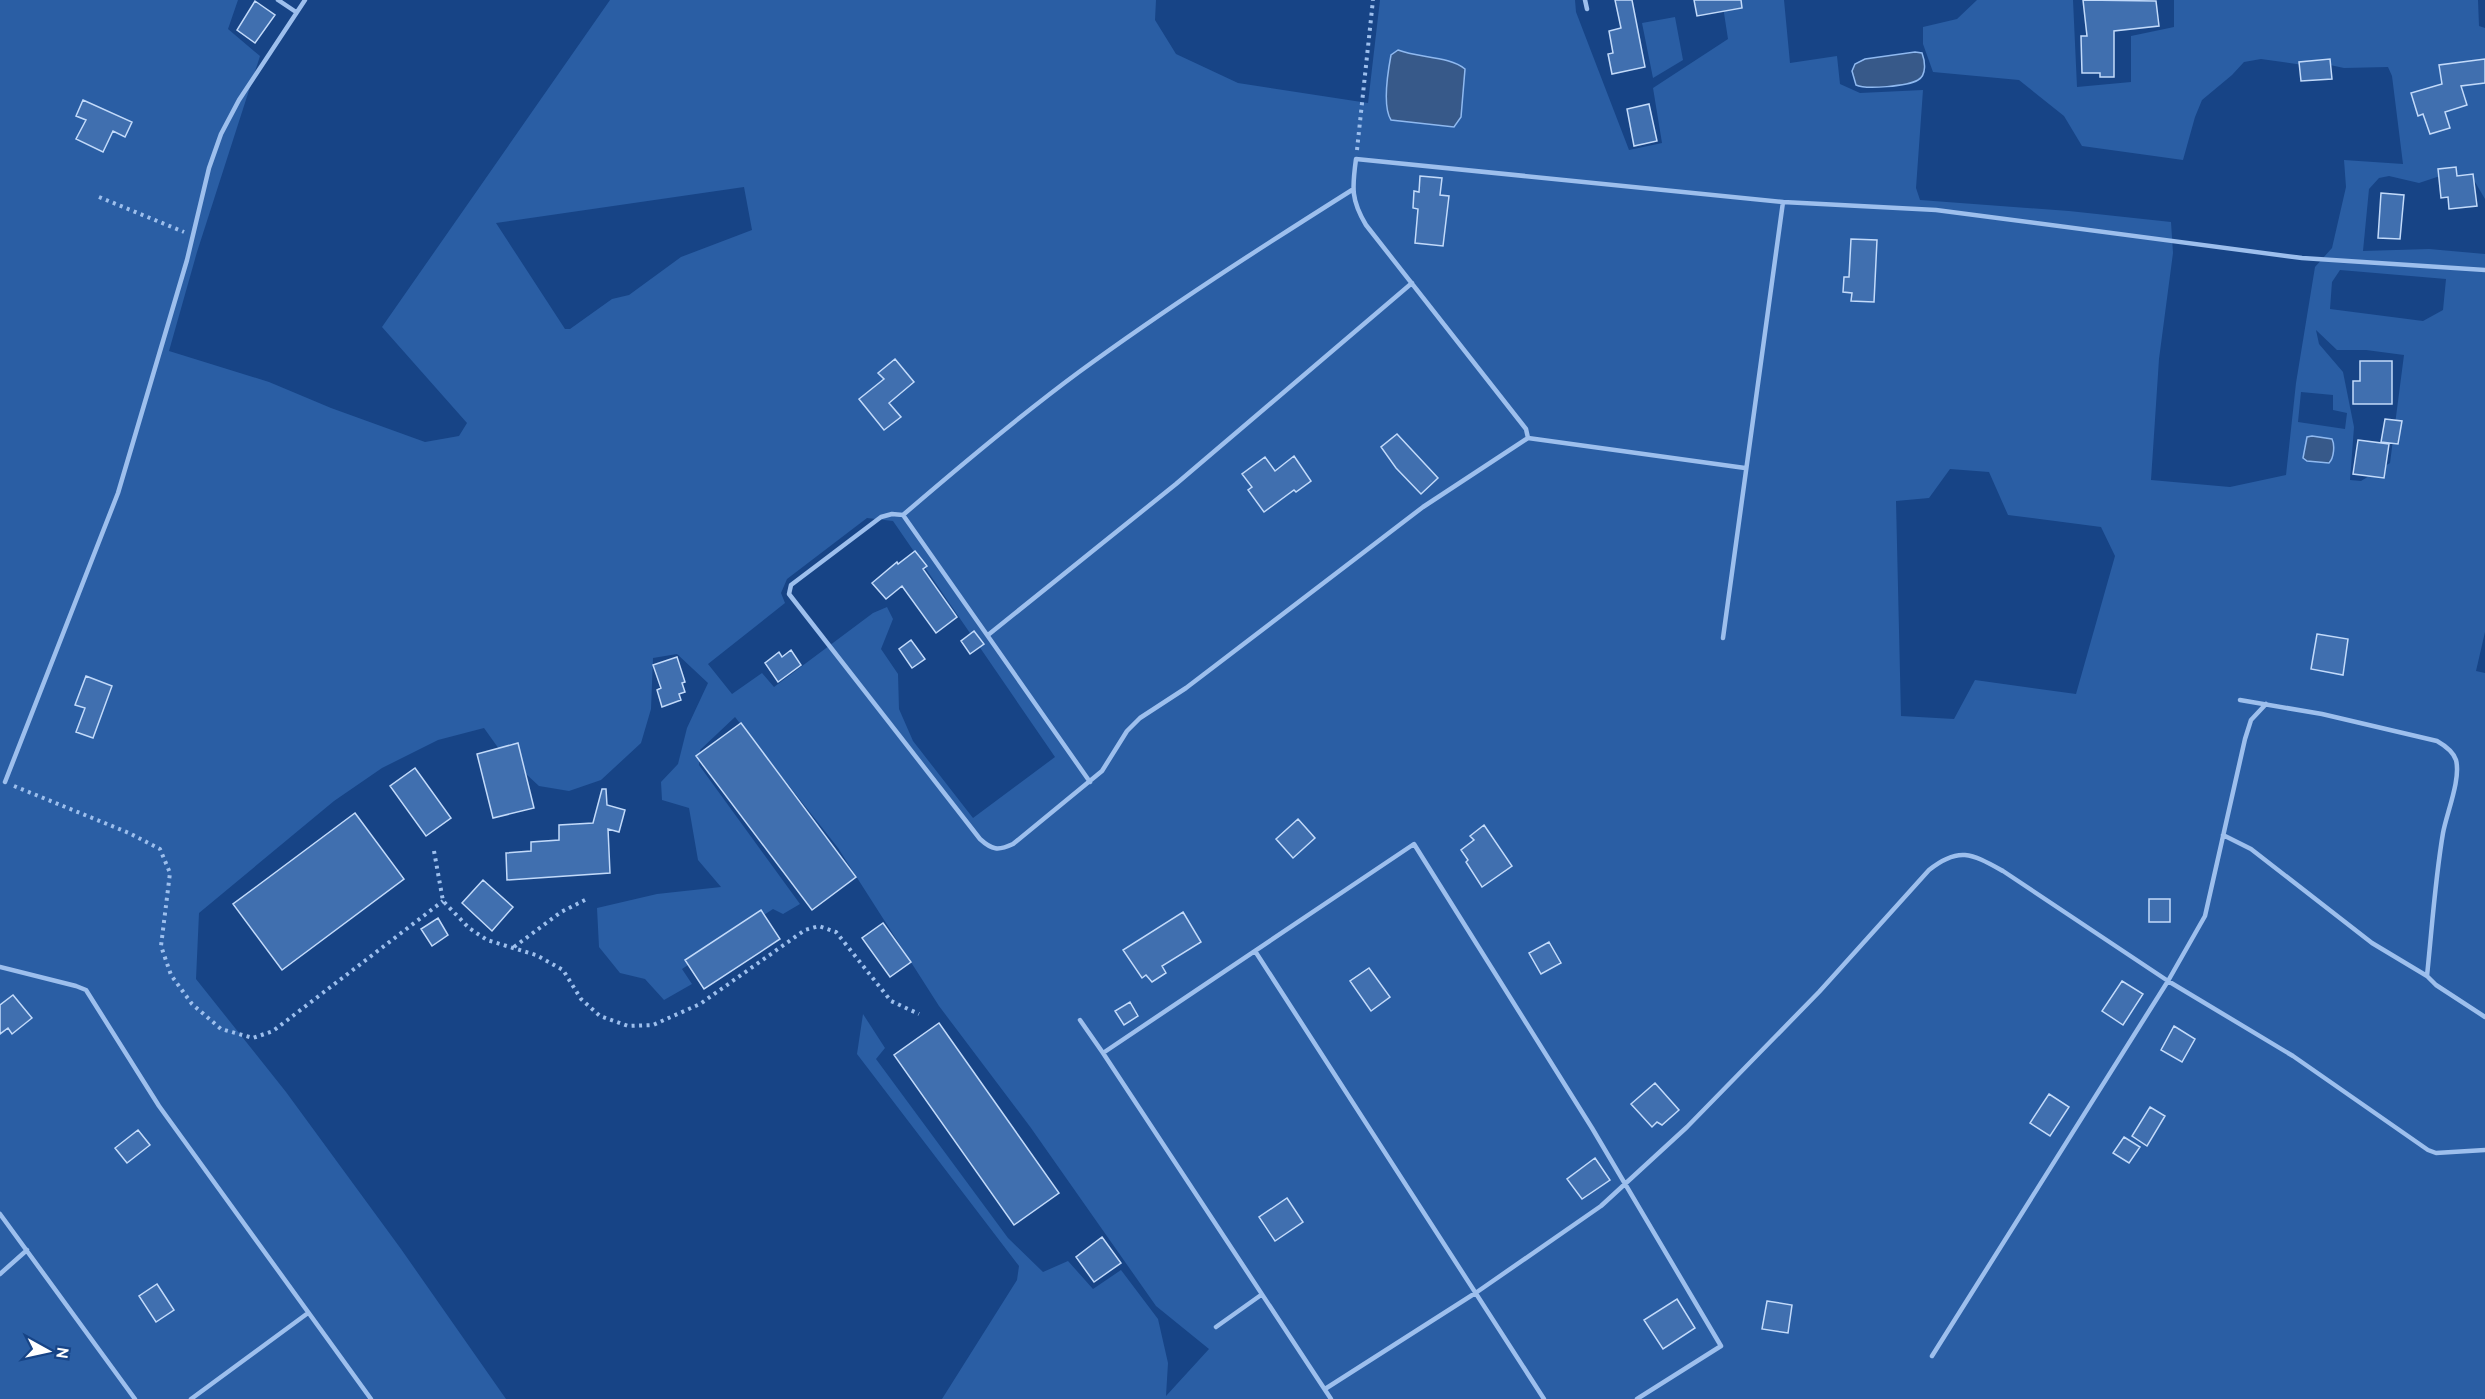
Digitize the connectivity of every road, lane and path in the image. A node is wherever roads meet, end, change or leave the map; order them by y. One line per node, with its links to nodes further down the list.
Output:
1 (278, 0): 6 (lane)
2 (305, 0): 6 (lane)
3 (1373, 0): 7 (path)
4 (1585, 0): 5 (lane)
5 (1587, 9)
6 (296, 12): 11 (lane)
7 (1356, 159): 8 (lane); 10 (lane)
8 (1352, 190): 13 (lane); 16 (lane)
9 (99, 196): 11 (path)
10 (1783, 202): 12 (lane); 15 (lane)
11 (193, 236): 21 (lane)
12 (2485, 270)
13 (1412, 283): 14 (lane); 17 (lane)
14 (1528, 438): 15 (lane); 22 (lane)
15 (1745, 468): 18 (lane)
16 (903, 515): 17 (lane); 22 (lane)
17 (988, 635): 22 (lane)
18 (1723, 638)
19 (2240, 700): 20 (lane)
20 (2266, 704): 23 (lane); 30 (lane)
21 (5, 782): 26 (path)
22 (1090, 782)
23 (2223, 835): 30 (lane); 31 (lane)
24 (434, 851): 26 (path)
25 (585, 900): 27 (path)
26 (443, 901): 27 (path)
27 (513, 948): 32 (path)
28 (1255, 951): 35 (lane); 37 (lane); 41 (lane)
29 (0, 967): 43 (lane)
30 (2427, 976): 33 (lane)
31 (2168, 981): 36 (lane); 37 (lane); 45 (lane)
32 (919, 1014)
33 (2485, 1017)
34 (1080, 1020): 35 (lane)
35 (1103, 1053): 42 (lane)
36 (2485, 1150)
37 (1626, 1185): 41 (lane); 52 (lane)
38 (0, 1214): 39 (lane)
39 (27, 1250): 40 (lane); 47 (lane)
40 (0, 1274)
41 (1477, 1292): 46 (lane); 51 (lane)
42 (1261, 1295): 44 (lane); 46 (lane)
43 (308, 1312): 48 (lane); 49 (lane)
44 (1216, 1327)
45 (1932, 1356)
46 (1325, 1389): 50 (lane)
47 (135, 1399)
48 (191, 1399)
49 (371, 1399)
50 (1331, 1399)
51 (1544, 1399)
52 (1637, 1399)

